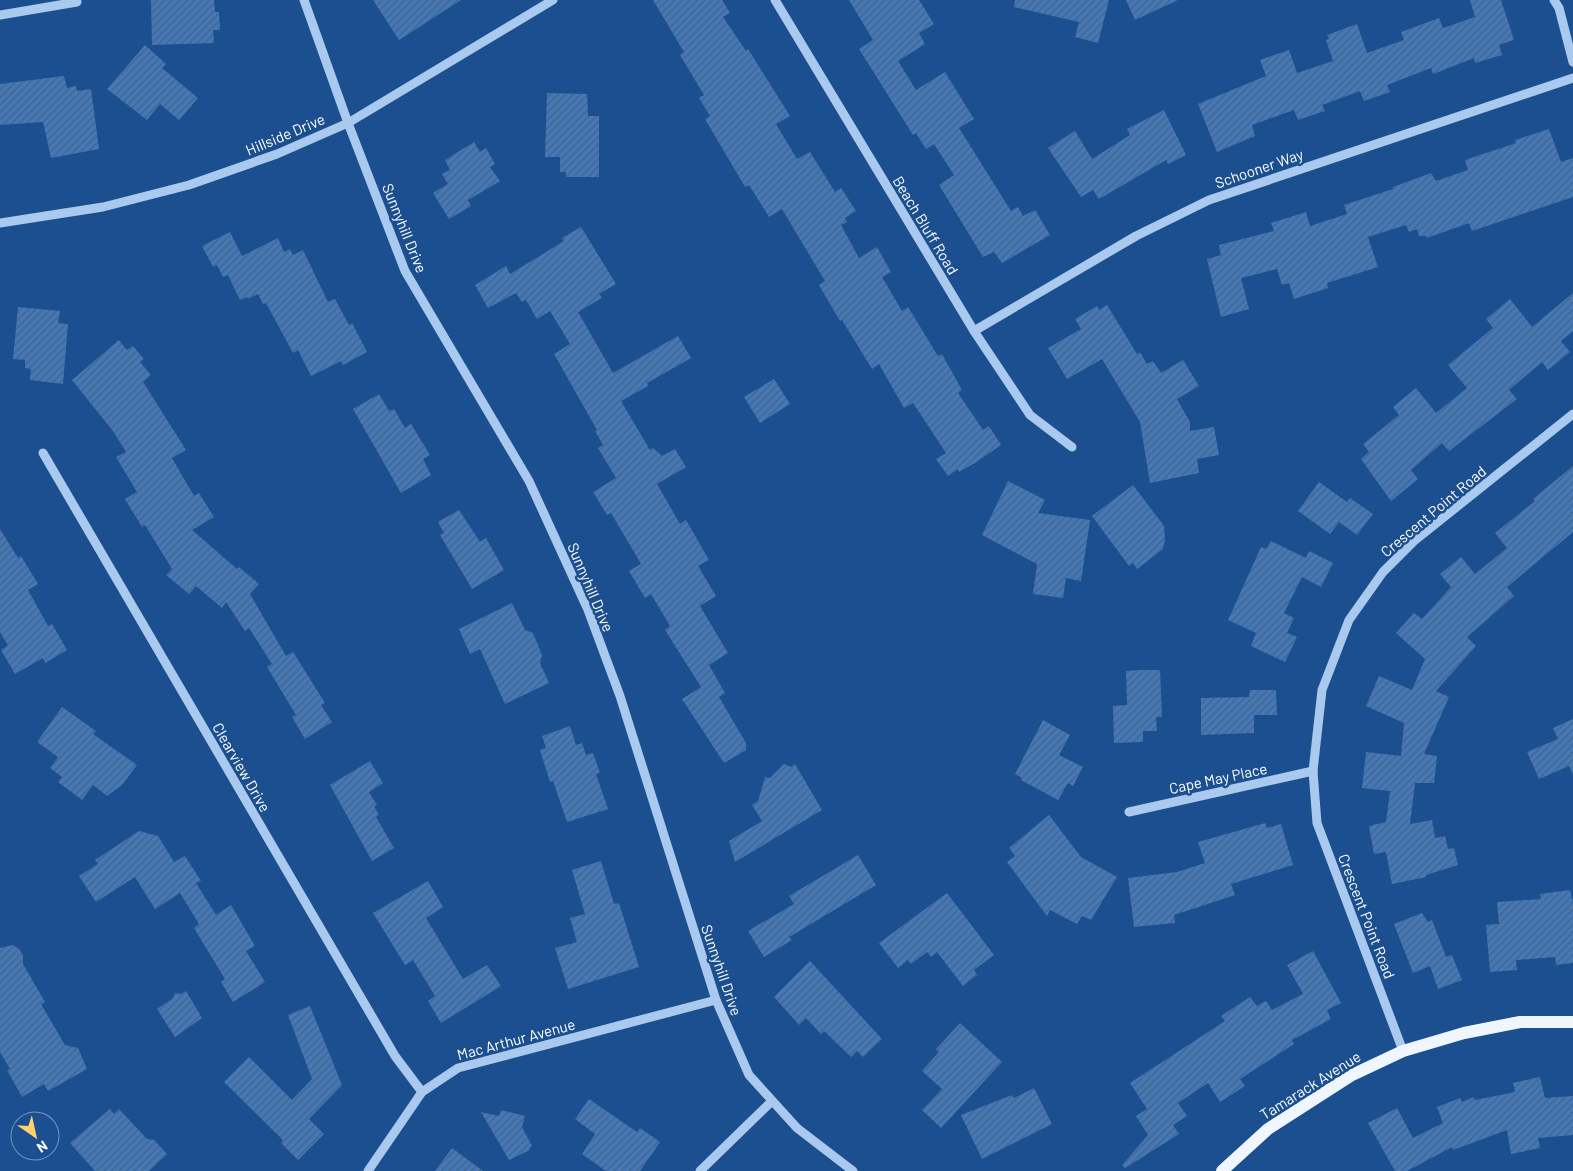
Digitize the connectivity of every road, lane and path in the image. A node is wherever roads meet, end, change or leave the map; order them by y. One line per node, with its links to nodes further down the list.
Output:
1 (304, 0): 9 (street, Sunnyhill Drive)
2 (553, 0): 9 (street, Hillside Drive)
3 (775, 0): 11 (street, Beach Bluff Road)
4 (1554, 0): 7 (street)
5 (77, 2): 6 (street)
6 (0, 15)
7 (1573, 62)
8 (1573, 78): 11 (street, Schooner Way)
9 (348, 122): 10 (street, Hillside Drive); 17 (street, Sunnyhill Drive)
10 (0, 223)
11 (974, 331): 13 (street, Beach Bluff Road)
12 (1573, 414): 15 (street, Crescent Point Road)
13 (1072, 448)
14 (42, 453): 20 (street, Clearview Drive)
15 (1313, 771): 16 (street, Cape May Place); 19 (street, Crescent Point Road)
16 (1129, 812)
17 (716, 1000): 20 (street, Mac Arthur Avenue); 21 (street, Sunnyhill Drive)
18 (1573, 1022): 19 (main road, Tamarack Avenue)
19 (1403, 1051): 25 (main road, Tamarack Avenue)
20 (422, 1092): 22 (street, Mac Arthur Avenue)
21 (772, 1101): 23 (street); 24 (street, Sunnyhill Drive)
22 (368, 1171)
23 (700, 1171)
24 (853, 1171)
25 (1222, 1171)

